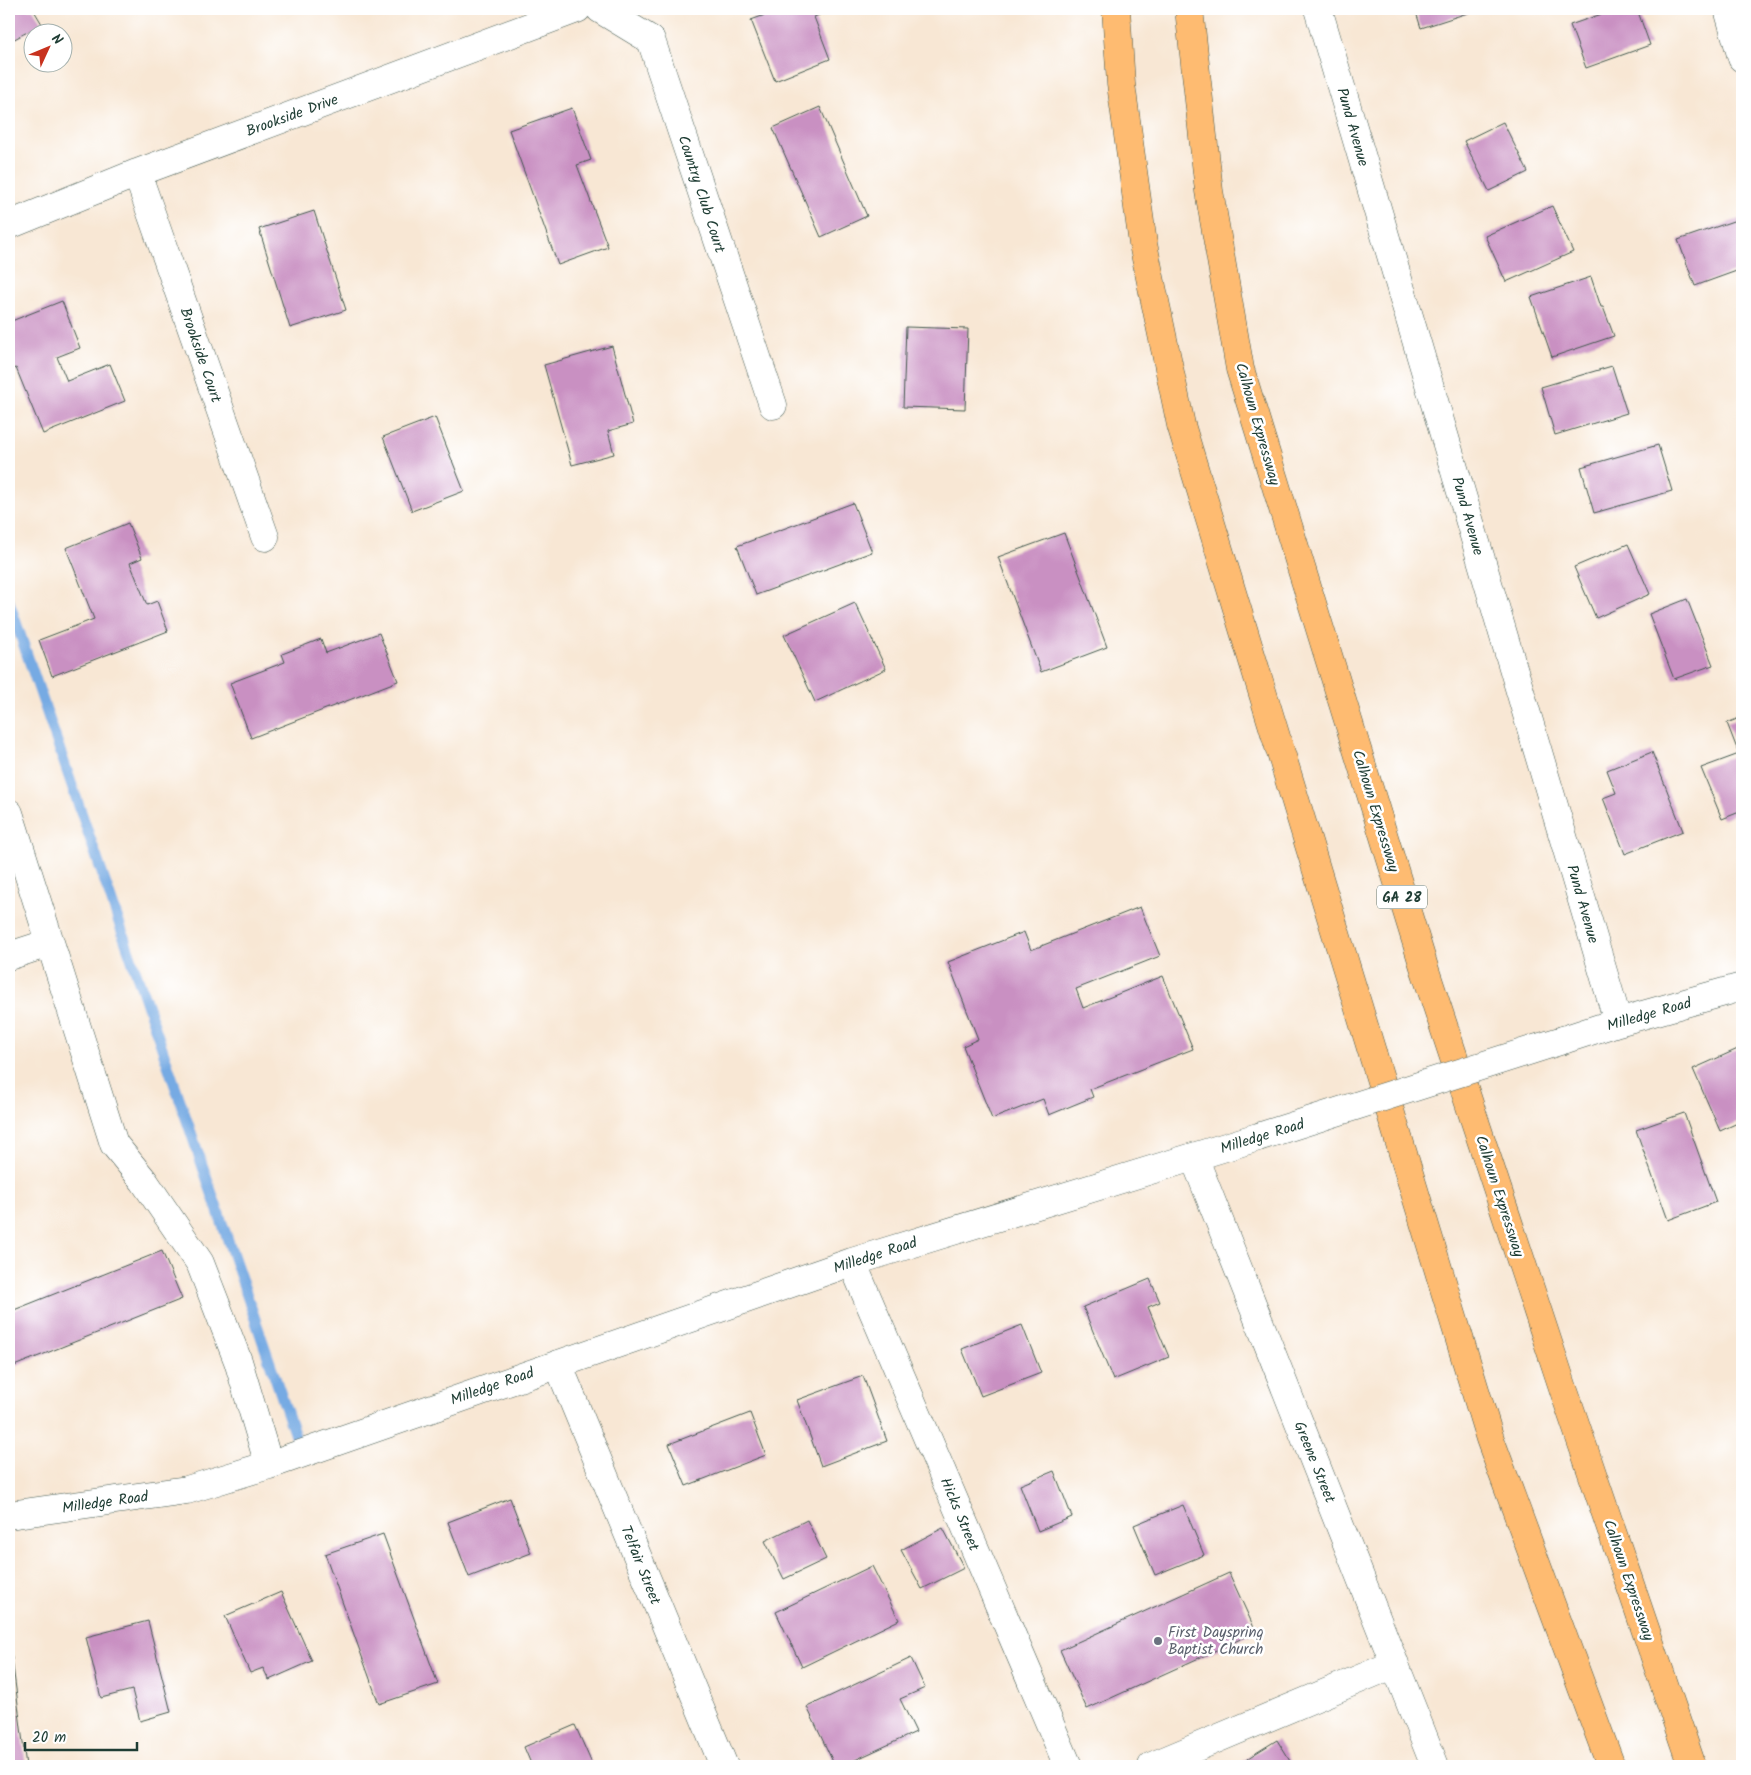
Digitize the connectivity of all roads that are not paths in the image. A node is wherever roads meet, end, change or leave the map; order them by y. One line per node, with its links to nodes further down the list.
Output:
1 (577, 9): 8 (street, Brookside Drive)
2 (600, 9): 10 (street, Country Club Court)
3 (1116, 9): 27 (highway)
4 (1189, 9): 28 (highway, Calhoun Expressway / GA 28)
5 (1318, 9): 16 (street, Pund Avenue)
6 (1728, 9): 7 (street)
7 (1742, 58)
8 (137, 173): 9 (street, Brookside Drive); 11 (street, Brookside Court)
9 (9, 225)
10 (773, 405)
11 (265, 537)
12 (9, 813): 13 (street)
13 (49, 943): 14 (street); 20 (street)
14 (9, 956)
15 (1742, 987): 16 (street, Milledge Road)
16 (1618, 1022): 17 (street, Milledge Road, bridge)
17 (1194, 1157): 18 (street, Milledge Road); 22 (street, Greene Street)
18 (852, 1262): 19 (street, Milledge Road); 24 (street, Hicks Street)
19 (558, 1364): 20 (street, Milledge Road); 23 (street, Telfair Street)
20 (269, 1465): 21 (street, Milledge Road)
21 (9, 1515)
22 (1395, 1664): 25 (street); 26 (street, Greene Street)
23 (724, 1766)
24 (1068, 1766)
25 (1152, 1766)
26 (1436, 1766)
27 (1611, 1766)
28 (1692, 1766)

